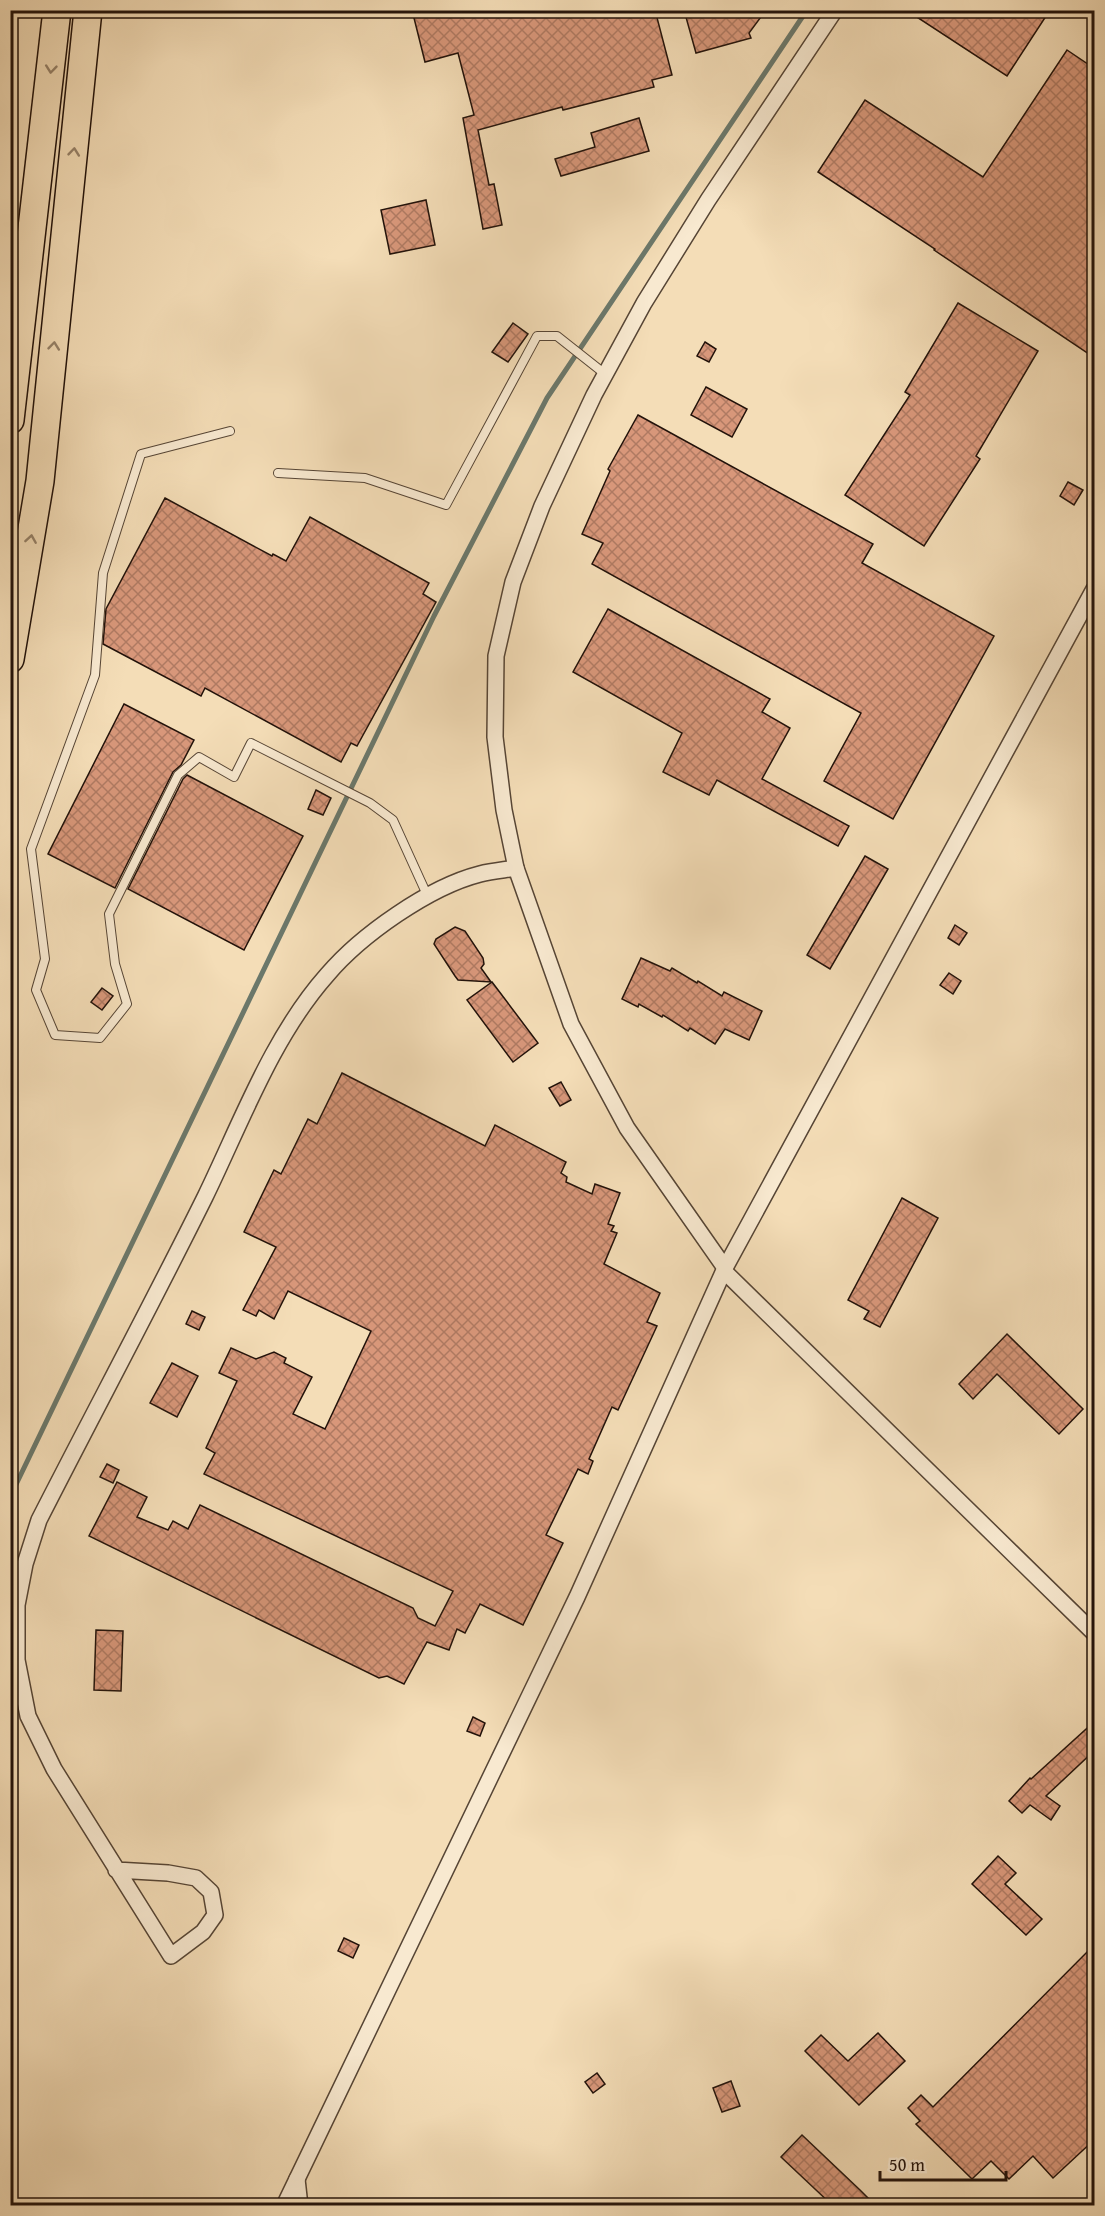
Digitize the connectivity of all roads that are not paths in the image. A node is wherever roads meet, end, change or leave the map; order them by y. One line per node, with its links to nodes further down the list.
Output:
1 (57, 10): 5 (highway, one-way to 5)
2 (88, 10): 9 (highway, one-way to 2)
3 (835, 10): 4 (street)
4 (606, 374): 7 (lane); 10 (street)
5 (10, 420)
6 (230, 431): 11 (lane)
7 (278, 473)
8 (1095, 590): 12 (street)
9 (10, 659)
10 (516, 868): 11 (street); 12 (street)
11 (428, 897): 14 (street)
12 (725, 1270): 13 (street); 15 (street)
13 (1095, 1633)
14 (116, 1870): 14 (street)
15 (297, 2177): 16 (street); 17 (street)
16 (284, 2205)
17 (300, 2205)

